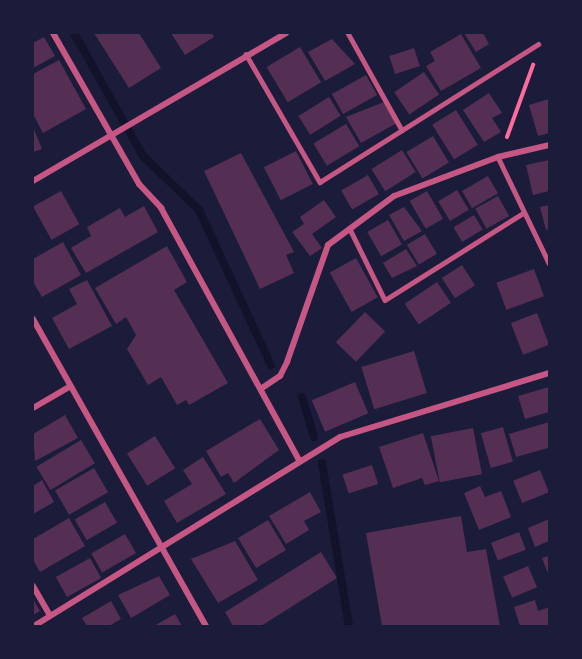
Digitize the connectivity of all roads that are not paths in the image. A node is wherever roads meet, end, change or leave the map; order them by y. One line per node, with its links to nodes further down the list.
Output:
1 (53, 33): 7 (street)
2 (286, 33): 5 (street)
3 (348, 33): 6 (lane)
4 (538, 44): 6 (lane)
5 (246, 54): 6 (lane); 7 (street)
6 (402, 130)
7 (109, 135): 10 (street); 18 (street)
8 (549, 145): 9 (street)
9 (498, 157): 11 (lane); 12 (street)
10 (33, 181)
11 (523, 213): 12 (lane); 13 (lane)
12 (350, 229): 18 (street)
13 (548, 252): 14 (lane)
14 (549, 263)
15 (33, 319): 17 (street)
16 (549, 373): 20 (street)
17 (69, 387): 19 (street); 21 (street)
18 (262, 388): 20 (street)
19 (33, 408)
20 (299, 460): 21 (street)
21 (160, 545): 23 (street); 25 (street)
22 (33, 586): 23 (street)
23 (50, 615): 24 (street)
24 (33, 626)
25 (206, 626)

